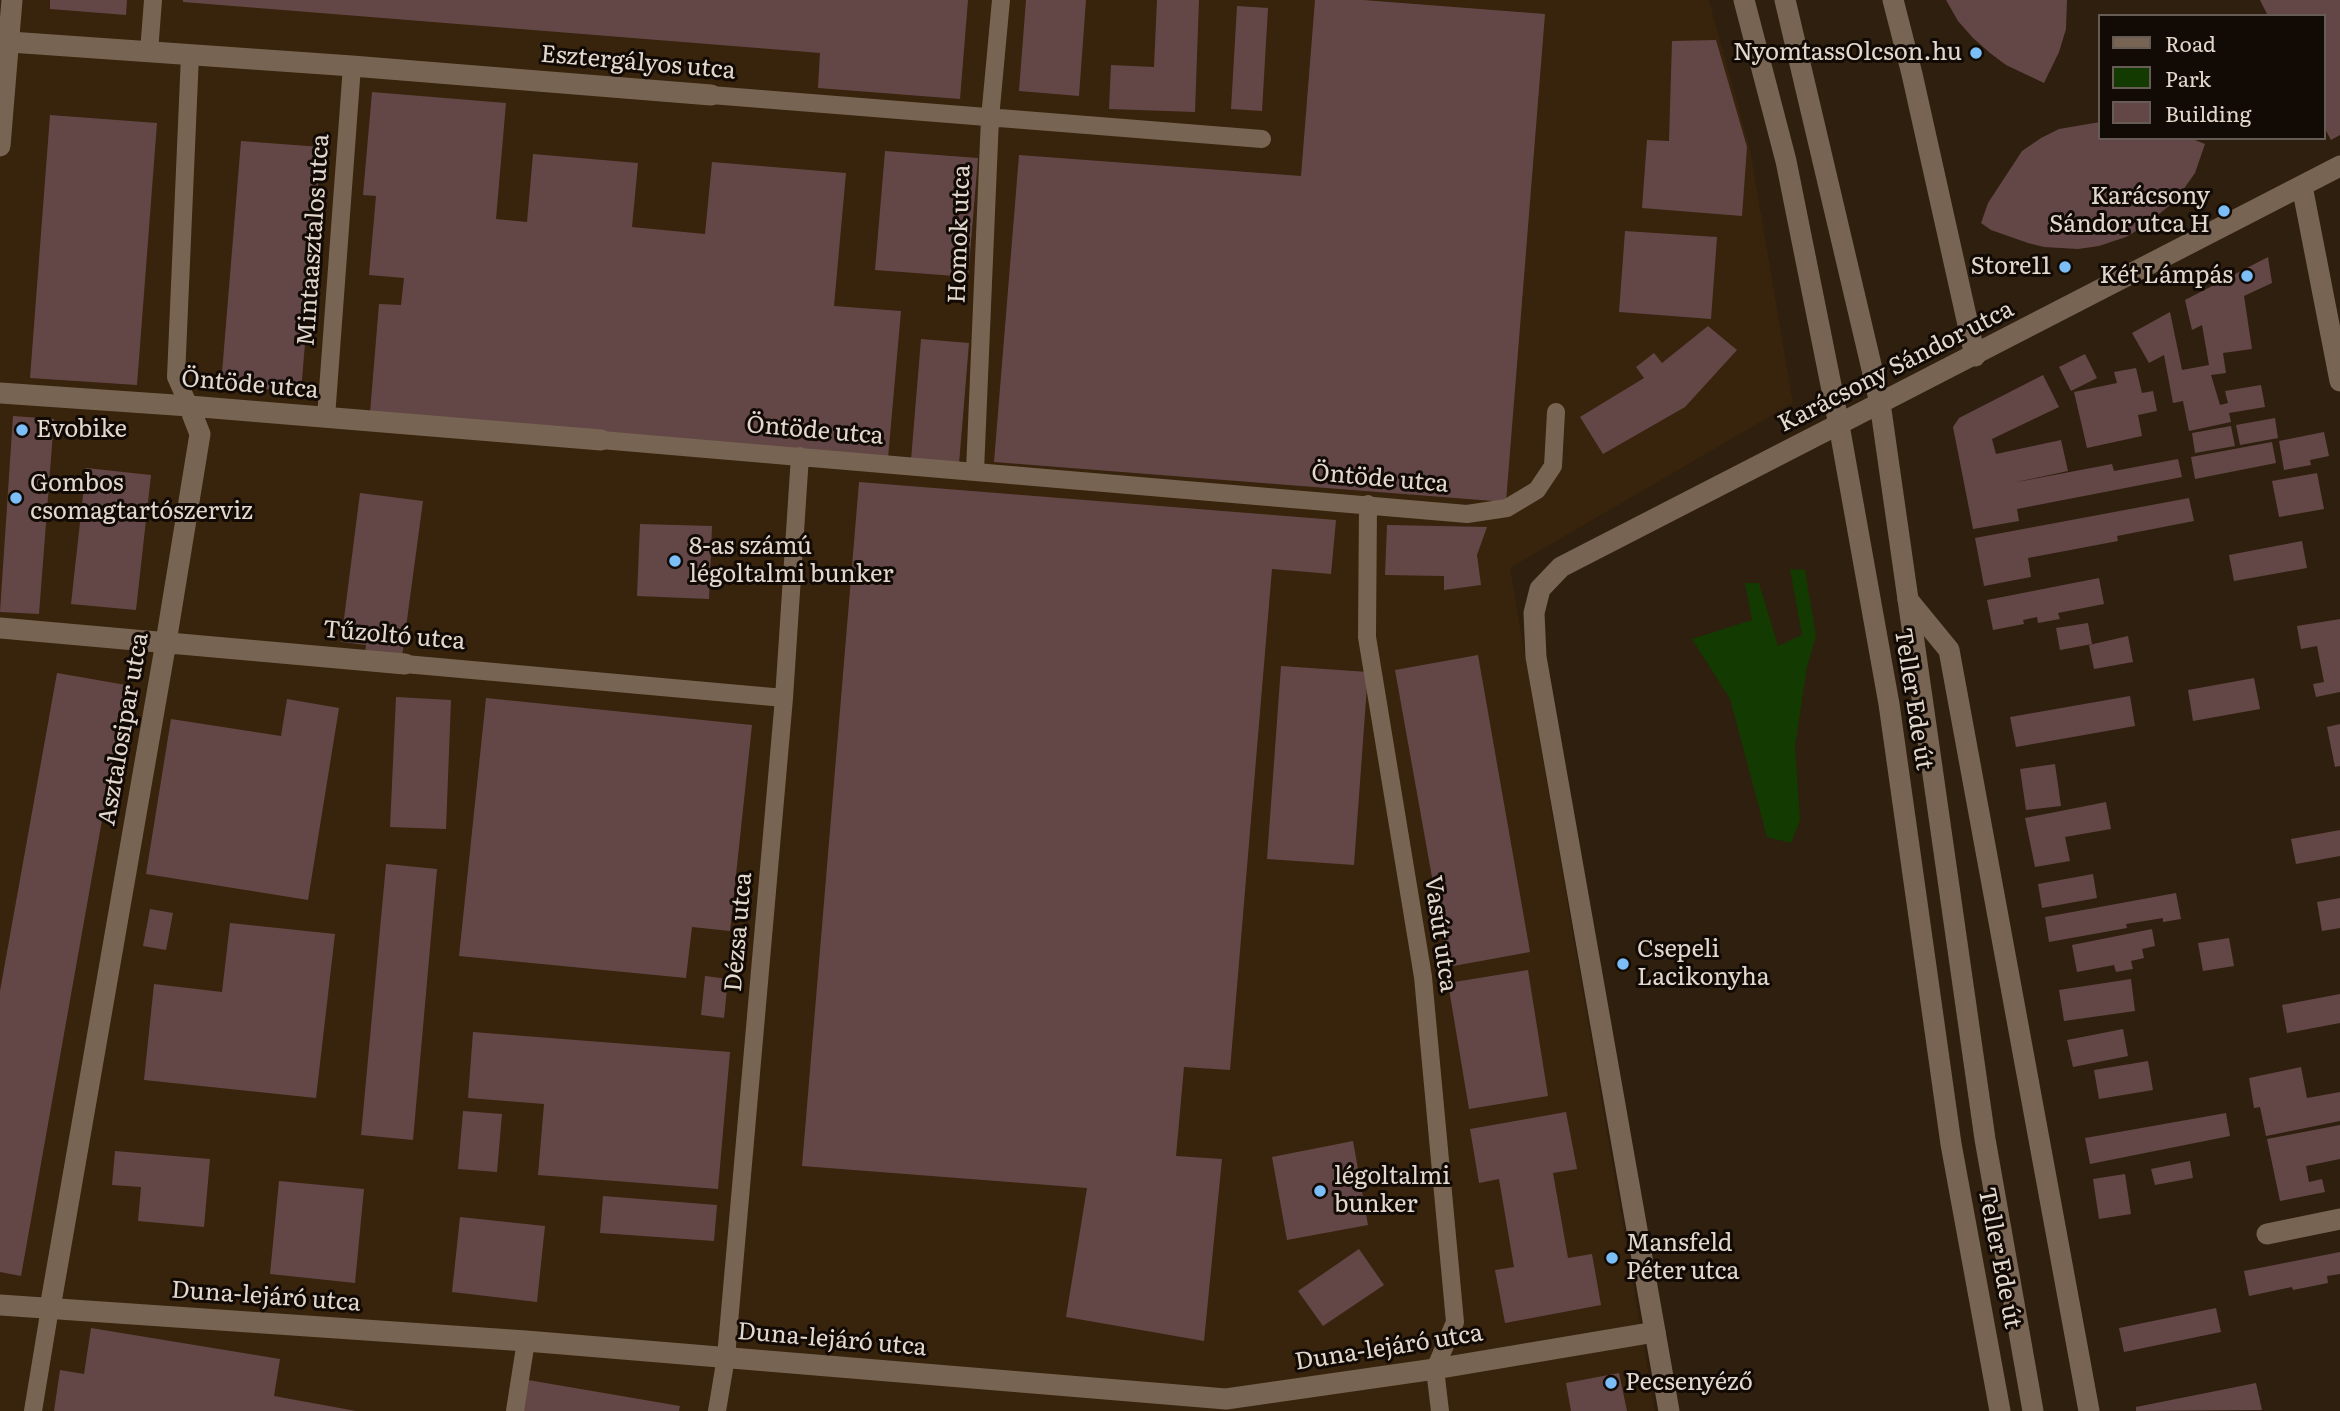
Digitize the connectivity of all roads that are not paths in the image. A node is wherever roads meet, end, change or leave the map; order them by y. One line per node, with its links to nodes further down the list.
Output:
1 (12, 0): 7 (street)
2 (153, 0): 8 (lane)
3 (1001, 0): 12 (lane, Homok utca)
4 (1745, 0): 24 (street, Teller Ede út)
5 (1785, 0): 20 (street, Teller Ede út)
6 (1893, 0): 17 (street)
7 (9, 42): 8 (street, Esztergályos utca); 14 (street)
8 (149, 52): 9 (street, Esztergályos utca)
9 (190, 55): 10 (street, Esztergályos utca); 21 (lane, Asztalosipar utca)
10 (352, 66): 11 (street, Esztergályos utca); 23 (lane, Mintaasztalos utca)
11 (711, 95): 12 (lane, Esztergályos utca)
12 (990, 118): 13 (lane, Esztergályos utca); 27 (lane, Homok utca)
13 (1262, 139)
14 (0, 146)
15 (2340, 166): 16 (street, Karácsony Sándor utca)
16 (2302, 186): 17 (street, Karácsony Sándor utca); 18 (street)
17 (1975, 356): 20 (street, Karácsony Sándor utca)
18 (2340, 381)
19 (0, 393): 21 (street, Öntöde utca)
20 (1880, 403): 24 (street, Karácsony Sándor utca); 29 (street, Teller Ede út)
21 (189, 406): 23 (street, Öntöde utca); 31 (street, Asztalosipar utca)
22 (1556, 412): 28 (lane, Öntöde utca)
23 (326, 417): 25 (street, Öntöde utca)
24 (1839, 425): 38 (street, Karácsony Sándor utca); 47 (street, Teller Ede út)
25 (601, 440): 26 (lane, Öntöde utca)
26 (800, 456): 27 (lane, Öntöde utca); 33 (lane, Dézsa utca)
27 (975, 471): 28 (lane, Öntöde utca)
28 (1368, 504): 41 (lane, Vasút utca)
29 (1908, 600): 48 (street, Teller Ede út); 49 (street, Teller Ede út)
30 (0, 628): 31 (street, Tűzoltó utca)
31 (166, 642): 32 (street, Tűzoltó utca); 37 (street, Asztalosipar utca)
32 (405, 664): 33 (lane, Tűzoltó utca)
33 (784, 698): 40 (lane, Dézsa utca)
34 (2340, 1219): 35 (street)
35 (2267, 1234)
36 (0, 1305): 37 (street, Duna-lejáró utca)
37 (50, 1308): 39 (street, Duna-lejáró utca); 42 (lane, Asztalosipar utca)
38 (1655, 1332): 41 (street, Duna-lejáró utca); 46 (street)
39 (526, 1341): 40 (street, Duna-lejáró utca); 43 (lane)
40 (726, 1357): 41 (street, Duna-lejáró utca); 44 (lane, Dézsa utca)
41 (1435, 1369): 45 (lane)
42 (33, 1411)
43 (516, 1411)
44 (717, 1411)
45 (1440, 1411)
46 (1669, 1411)
47 (2000, 1411)
48 (2033, 1411)
49 (2089, 1411)

